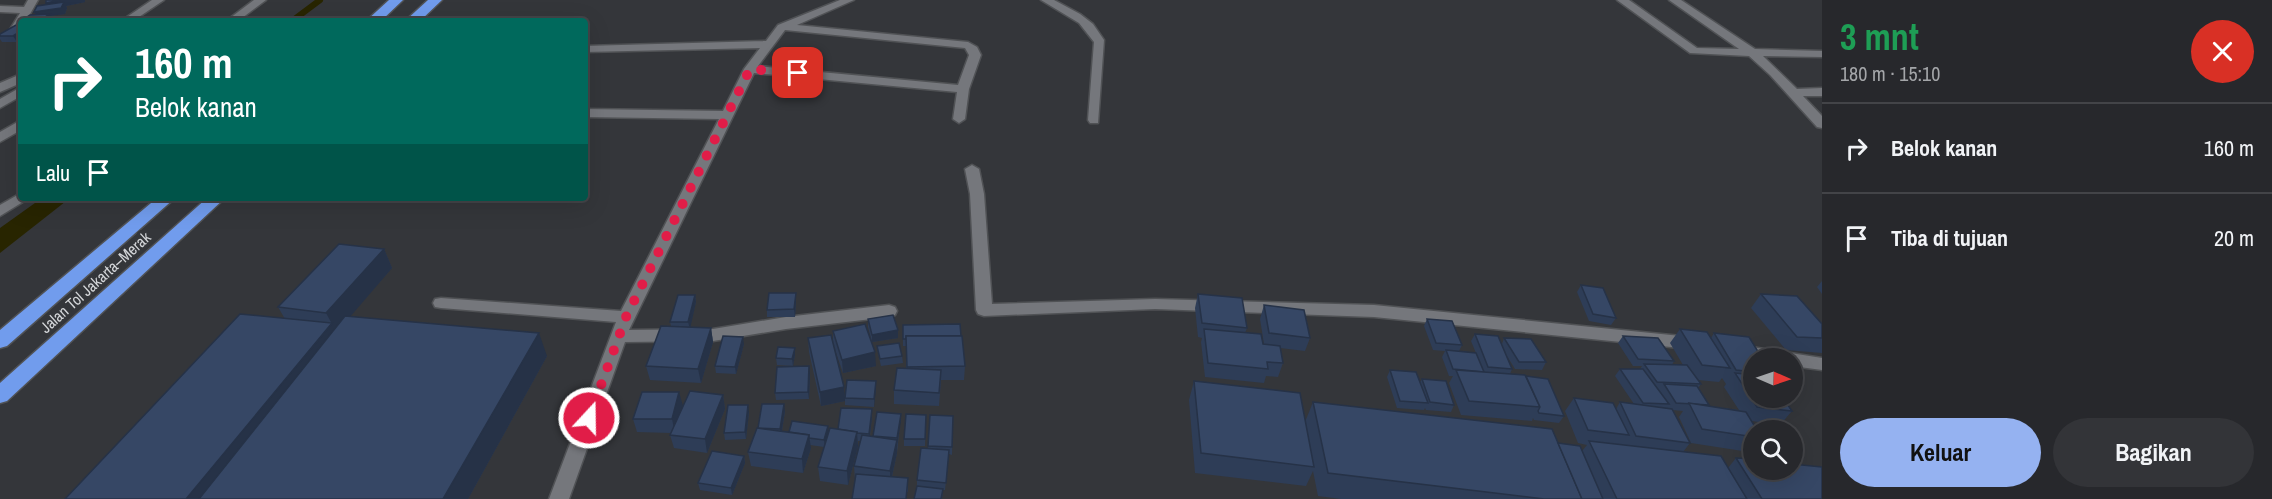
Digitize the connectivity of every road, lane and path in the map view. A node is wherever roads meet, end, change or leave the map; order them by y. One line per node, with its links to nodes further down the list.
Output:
1 (33, 0): 11 (street)
2 (159, 0): 13 (street)
3 (261, 0): 14 (street)
4 (397, 0): 15 (highway)
5 (435, 0): 16 (highway)
6 (849, 0): 18 (street)
7 (1046, 0): 36 (street)
8 (1622, 0): 22 (street)
9 (1674, 0): 22 (street)
10 (0, 9): 11 (street)
11 (26, 10): 12 (street)
12 (22, 18)
13 (131, 18)
14 (235, 18)
15 (376, 18)
16 (415, 18)
17 (18, 25): 19 (street)
18 (782, 27): 20 (street); 28 (street)
19 (15, 31)
20 (769, 44): 21 (street); 24 (street)
21 (588, 49)
22 (1753, 53): 23 (street); 31 (street)
23 (1822, 54)
24 (750, 69): 28 (street); 34 (street)
25 (18, 79): 26 (street)
26 (2, 85): 27 (street)
27 (18, 85)
28 (963, 89): 35 (street)
29 (1822, 92): 31 (street)
30 (18, 93): 32 (street)
31 (1792, 93): 37 (street)
32 (1, 103)
33 (588, 113): 34 (street)
34 (727, 116): 47 (street)
35 (959, 119)
36 (1094, 120)
37 (1822, 124)
38 (18, 126): 39 (street)
39 (0, 138)
40 (972, 169): 50 (street)
41 (18, 199): 44 (street)
42 (163, 201): 49 (highway, Jalan Tol Jakarta–Merak)
43 (214, 201): 53 (highway, Jalan Tol Jakarta–Merak)
44 (0, 212)
45 (441, 303): 47 (street)
46 (890, 311): 48 (street)
47 (626, 317): 48 (street)
48 (619, 336): 54 (street)
49 (0, 341)
50 (1743, 351)
51 (1803, 361): 52 (street)
52 (1822, 364)
53 (0, 394)
54 (559, 499)

